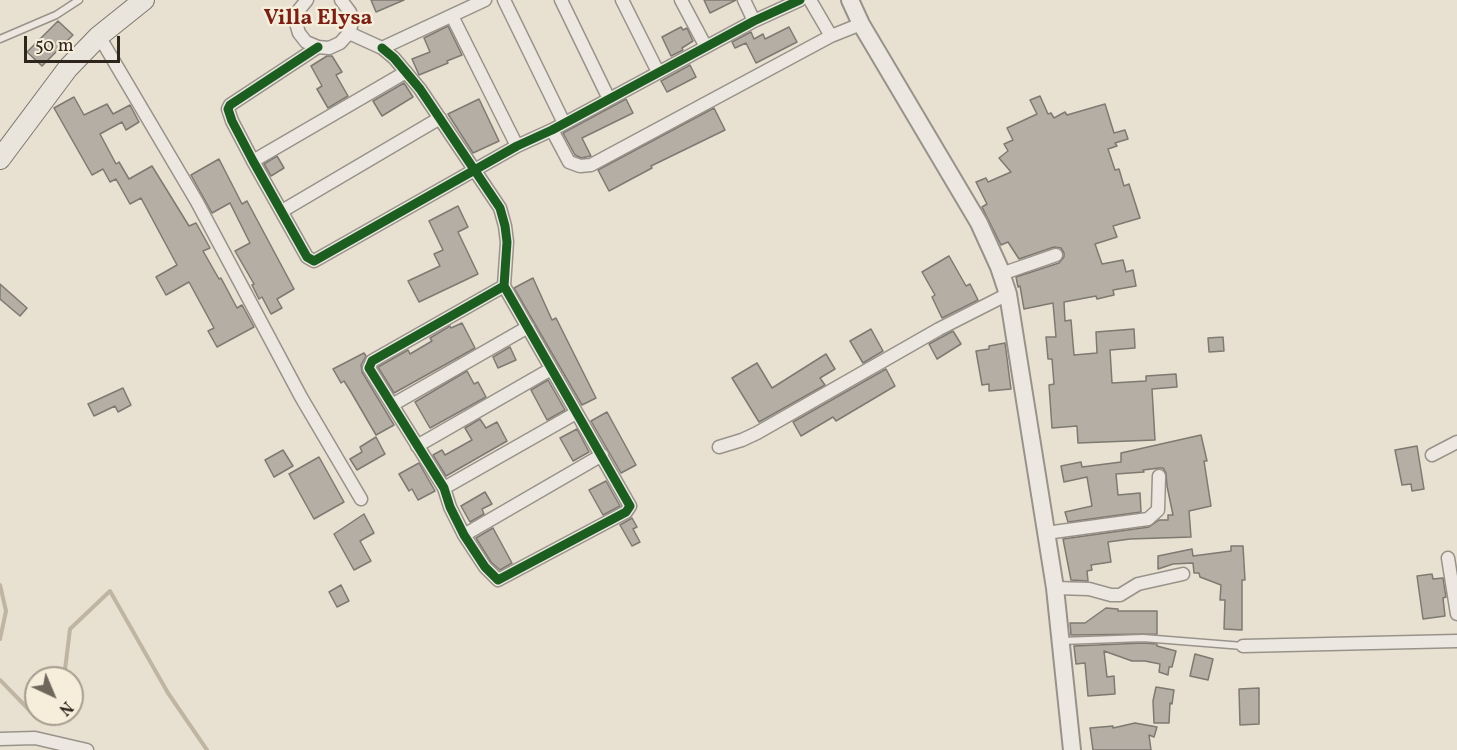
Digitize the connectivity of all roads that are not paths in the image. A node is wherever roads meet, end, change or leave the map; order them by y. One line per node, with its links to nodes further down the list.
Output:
1 (79, 0): 20 (lane)
2 (144, 0): 18 (main road)
3 (307, 0): 21 (street)
4 (341, 0): 17 (street)
5 (484, 0): 14 (street)
6 (504, 0): 28 (street)
7 (561, 0): 26 (street)
8 (622, 0): 25 (street)
9 (681, 0): 22 (street)
10 (744, 0): 15 (street)
11 (800, 0): 15 (street)
12 (810, 0): 19 (street)
13 (850, 0): 16 (street)
14 (452, 16): 23 (street); 30 (street)
15 (754, 21): 22 (street)
16 (861, 24): 19 (street); 36 (street)
17 (348, 33): 21 (street); 23 (street)
18 (99, 36): 31 (main road); 50 (street)
19 (831, 36): 29 (street)
20 (0, 39)
21 (318, 47): 32 (street)
22 (705, 47): 25 (street)
23 (382, 48): 24 (street)
24 (406, 72): 27 (street); 32 (street)
25 (658, 72): 26 (street)
26 (609, 99): 28 (street)
27 (440, 118): 33 (street); 34 (street)
28 (564, 123): 29 (street)
29 (552, 130): 30 (street)
30 (517, 146): 33 (street)
31 (0, 159)
32 (253, 161): 34 (street)
33 (473, 171): 34 (street); 37 (street)
34 (282, 211)
35 (1056, 255): 36 (street)
36 (1001, 274): 38 (street)
37 (504, 286): 39 (street); 41 (street)
38 (1008, 294): 45 (street); 51 (street)
39 (528, 327): 40 (street); 41 (street)
40 (551, 369): 42 (street); 44 (street)
41 (392, 405): 44 (street)
42 (576, 413): 46 (street); 49 (street)
43 (1457, 442): 47 (street)
44 (417, 446): 49 (street)
45 (718, 447)
46 (602, 455): 52 (street); 52 (street)
47 (1432, 455)
48 (1160, 476): 51 (street)
49 (444, 488): 52 (street)
50 (362, 500)
51 (1046, 533): 55 (street)
52 (464, 535)
53 (1448, 558): 56 (street)
54 (1184, 574): 55 (street)
55 (1055, 588): 57 (street)
56 (1457, 614)
57 (1062, 641): 59 (lane); 62 (street)
58 (1457, 641): 59 (street)
59 (1243, 646)
60 (1, 742): 61 (street)
61 (79, 749)
62 (1072, 750)

